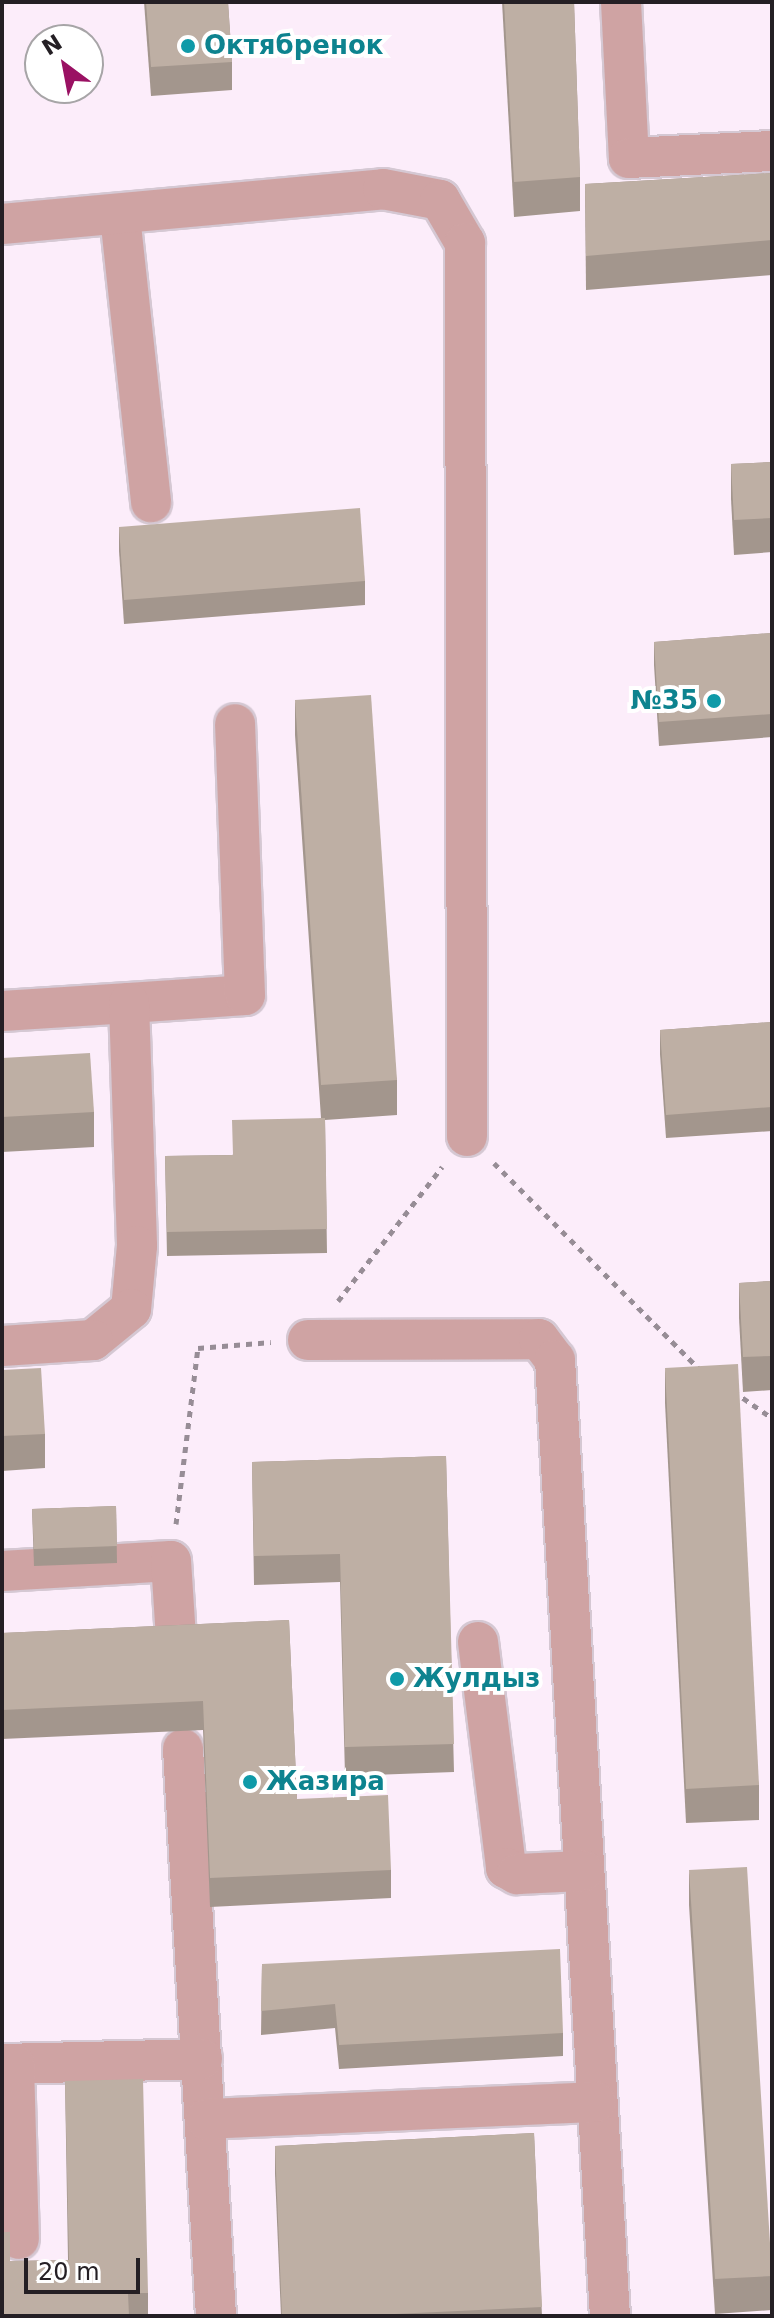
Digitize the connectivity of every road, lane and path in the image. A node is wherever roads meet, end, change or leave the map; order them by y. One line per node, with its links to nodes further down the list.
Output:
1 (621, 2): 2 (street)
2 (772, 151)
3 (120, 216): 4 (street); 5 (street); 9 (street)
4 (2, 224)
5 (151, 502)
6 (235, 724): 7 (street)
7 (129, 1003): 8 (street); 11 (street)
8 (2, 1011)
9 (467, 1136): 12 (path)
10 (308, 1340): 19 (street)
11 (2, 1346)
12 (704, 1373)
13 (730, 1389): 14 (path)
14 (772, 1418)
15 (2, 1571): 16 (street)
16 (176, 1638)
17 (478, 1642): 19 (street)
18 (183, 1749): 20 (street)
19 (583, 1871): 22 (street)
20 (202, 2059): 21 (street); 23 (street)
21 (8, 2064): 24 (street)
22 (596, 2102): 23 (street); 26 (street)
23 (206, 2119): 25 (street)
24 (19, 2239)
25 (216, 2316)
26 (610, 2316)

